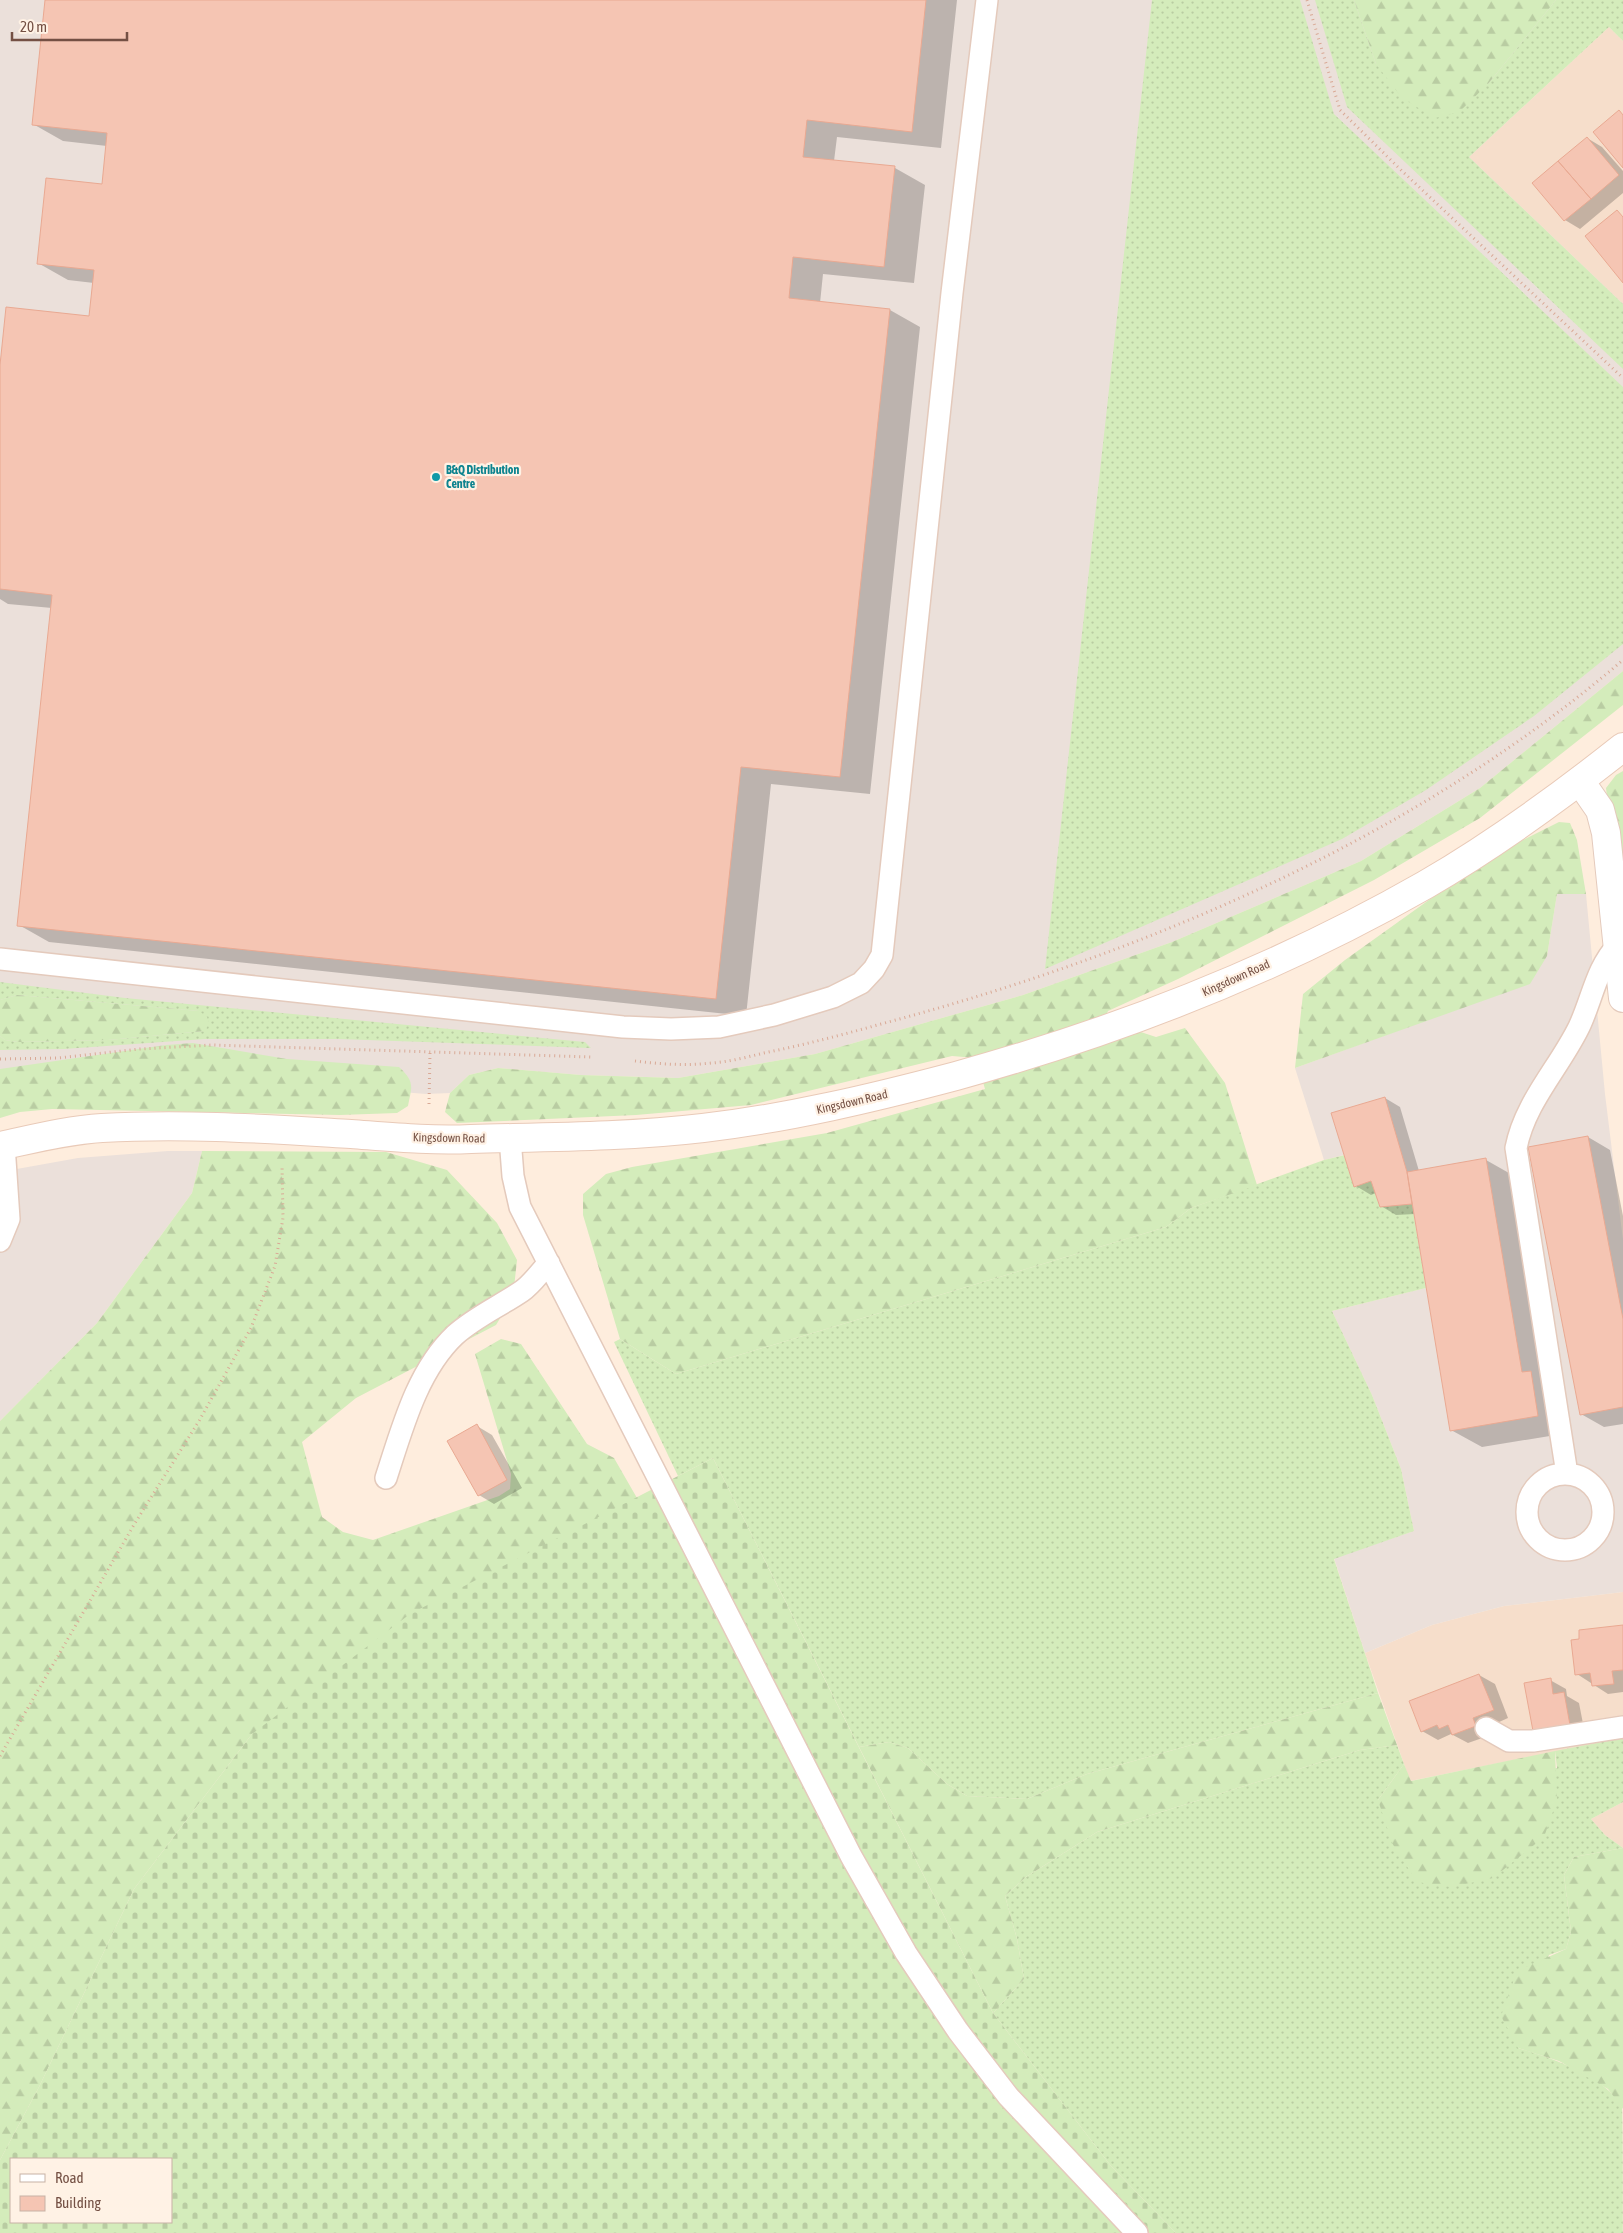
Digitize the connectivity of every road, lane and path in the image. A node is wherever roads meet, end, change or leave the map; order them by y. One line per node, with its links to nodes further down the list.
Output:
1 (987, 0): 8 (lane)
2 (1307, 0): 3 (path)
3 (1623, 378)
4 (1623, 660): 13 (path)
5 (1623, 747): 6 (main road, Kingsdown Road)
6 (1580, 781): 7 (main road); 16 (main road, Kingsdown Road)
7 (1618, 945): 9 (main road); 20 (lane)
8 (0, 959)
9 (1623, 998)
10 (430, 1052): 11 (path); 12 (path); 15 (path)
11 (596, 1057)
12 (0, 1059)
13 (632, 1061)
14 (281, 1131): 15 (main road, Kingsdown Road); 17 (main road, Kingsdown Road); 24 (path)
15 (429, 1138): 16 (main road, Kingsdown Road)
16 (510, 1138): 19 (lane)
17 (2, 1146): 18 (lane)
18 (0, 1241)
19 (548, 1264): 21 (lane); 25 (lane)
20 (1567, 1474)
21 (386, 1478)
22 (1623, 1727): 23 (lane)
23 (1486, 1728)
24 (0, 1756)
25 (1137, 2233)

